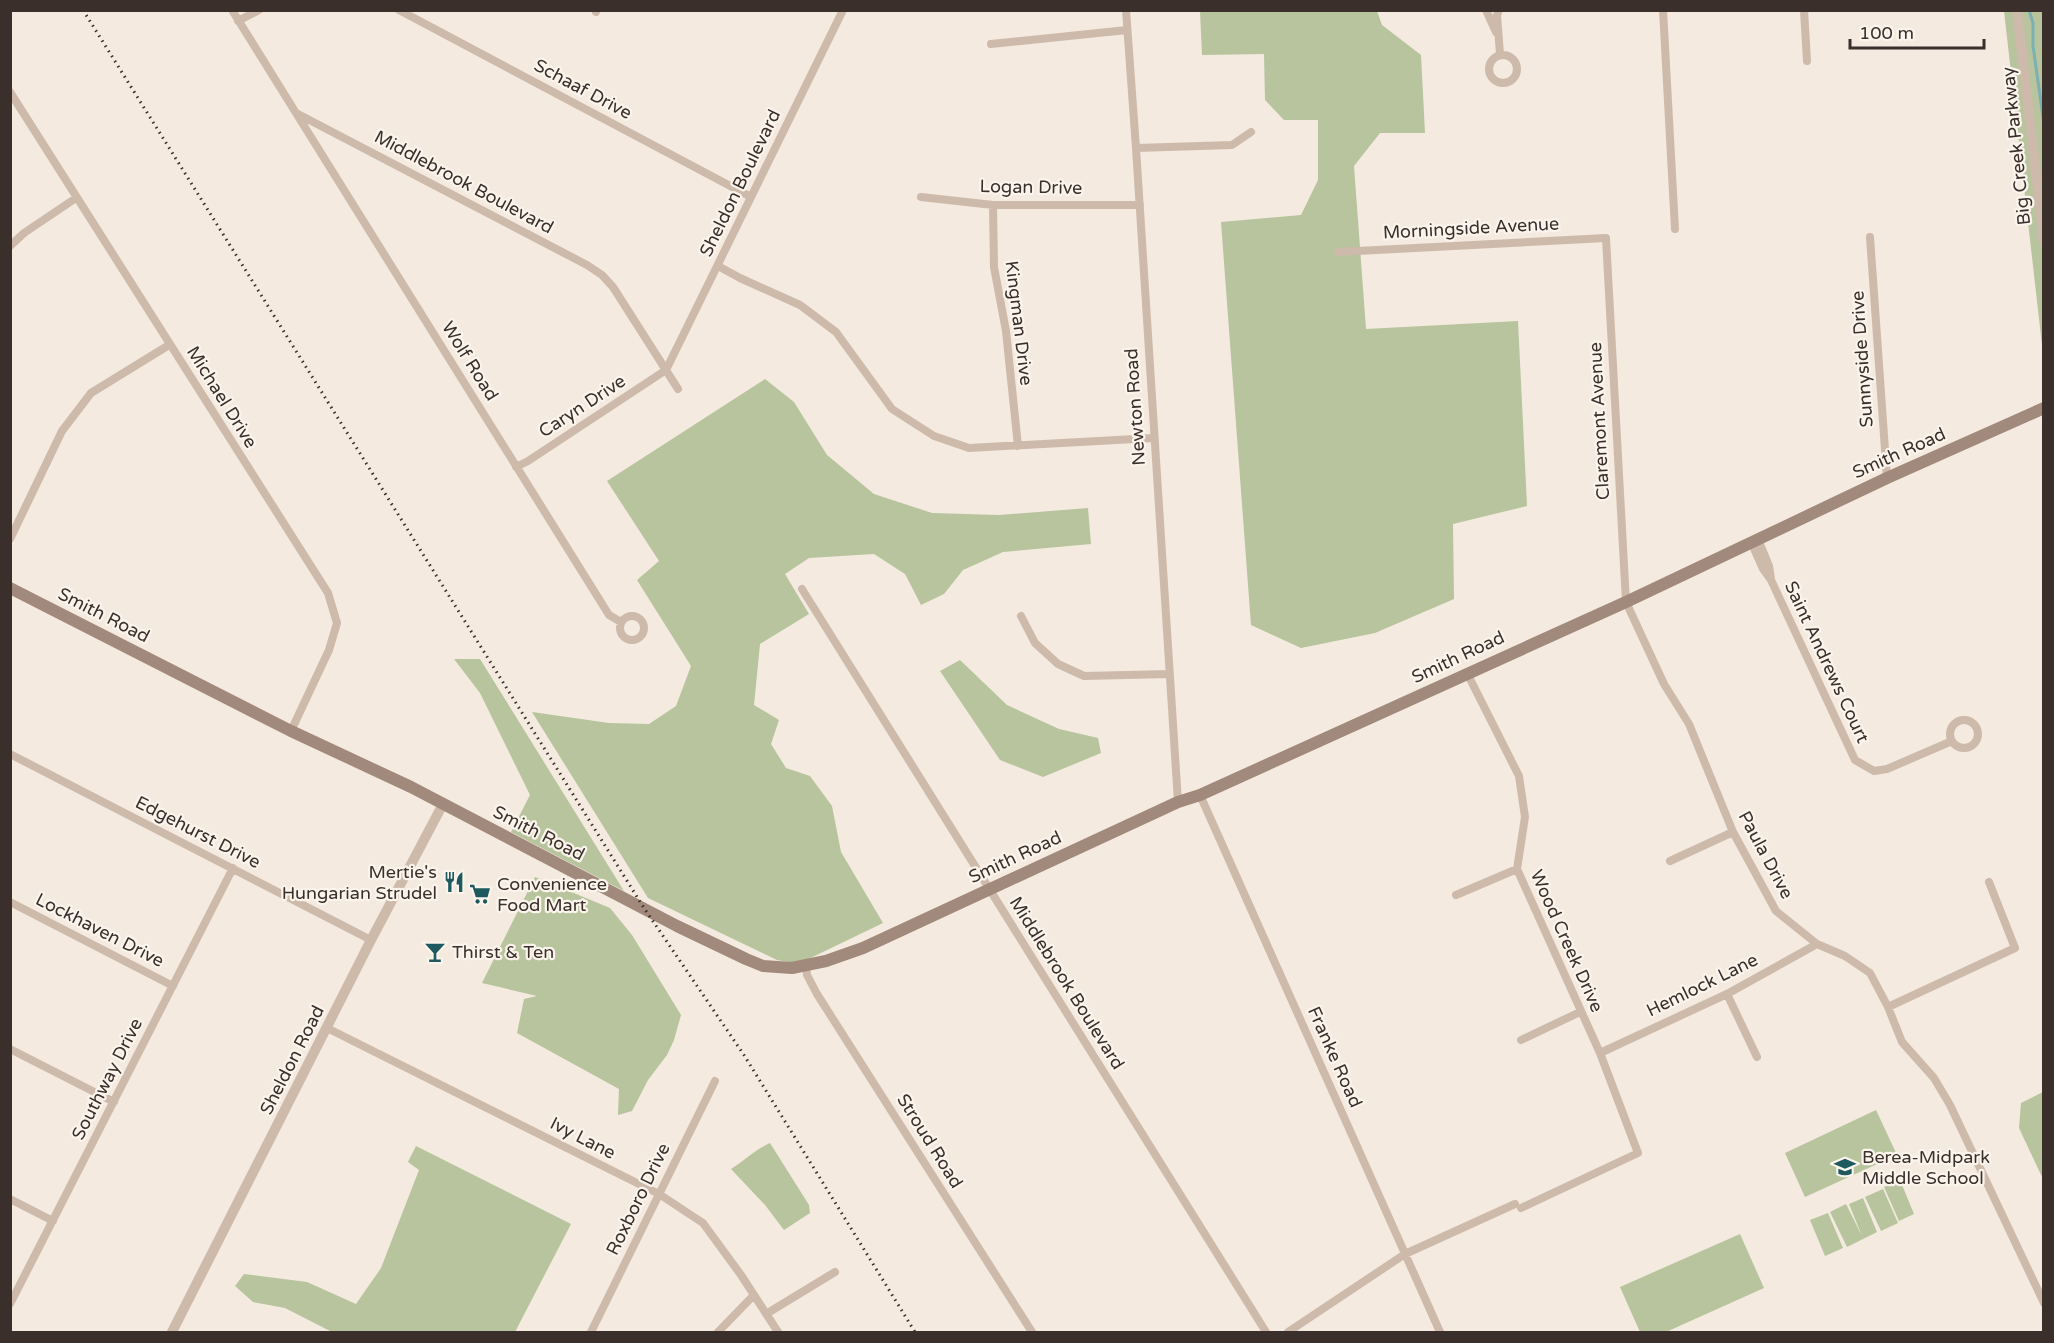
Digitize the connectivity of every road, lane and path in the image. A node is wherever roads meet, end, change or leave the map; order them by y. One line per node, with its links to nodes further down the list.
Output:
1 (232, 10): 11 (street)
2 (259, 10): 11 (street)
3 (399, 10): 21 (street, Schaaf Drive)
4 (843, 10): 21 (street, Sheldon Boulevard)
5 (1126, 10): 12 (street, Newton Road)
6 (1486, 10): 13 (street)
7 (1499, 10): 13 (street)
8 (1663, 10): 26 (street)
9 (1804, 10): 16 (street)
10 (2017, 10): 29 (street, Big Creek Parkway)
11 (238, 21): 18 (street)
12 (1127, 30): 14 (street); 20 (street, Newton Road)
13 (1499, 37): 15 (street)
14 (991, 44)
15 (1500, 54)
16 (1807, 61)
17 (10, 92): 23 (street, Michael Drive)
18 (296, 113): 34 (street, Middlebrook Boulevard); 39 (street, Wolf Road)
19 (1251, 132): 20 (street)
20 (1137, 148): 25 (street, Newton Road)
21 (751, 196): 32 (street, Sheldon Boulevard)
22 (921, 197): 24 (street, Logan Drive)
23 (76, 198): 30 (street); 33 (street, Michael Drive)
24 (993, 205): 25 (street, Logan Drive); 38 (street, Kingman Drive)
25 (1140, 205): 37 (street, Newton Road)
26 (1675, 229)
27 (1606, 237): 31 (street, Morningside Avenue); 45 (street, Claremont Avenue)
28 (1870, 237): 40 (street, Sunnyside Drive)
29 (2043, 243)
30 (10, 246)
31 (1338, 252)
32 (718, 266): 34 (street, Sheldon Boulevard); 38 (street)
33 (170, 345): 41 (street); 50 (street, Michael Drive)
34 (666, 370): 35 (street, Middlebrook Boulevard); 39 (street, Caryn Drive)
35 (678, 389)
36 (2043, 408): 40 (main road, Smith Road)
37 (1154, 438): 38 (street); 49 (street, Newton Road)
38 (1018, 446)
39 (516, 467): 47 (street, Wolf Road)
40 (1887, 478): 42 (main road, Smith Road)
41 (10, 539)
42 (1754, 541): 45 (main road, Smith Road); 51 (street, Saint Andrews Court)
43 (10, 588): 50 (main road, Smith Road)
44 (802, 589): 61 (street, Middlebrook Boulevard)
45 (1626, 602): 48 (main road, Smith Road); 56 (street, Paula Drive)
46 (1022, 616): 49 (street)
47 (621, 622)
48 (1467, 673): 53 (main road, Smith Road); 59 (street, Wood Creek Drive)
49 (1169, 674): 54 (street, Newton Road)
50 (291, 731): 55 (main road, Smith Road)
51 (1952, 741)
52 (10, 754): 58 (street, Edgehurst Drive)
53 (1200, 795): 54 (main road, Smith Road); 81 (street, Franke Road)
54 (1178, 802): 61 (main road, Smith Road)
55 (443, 804): 64 (street, Sheldon Road); 66 (main road, Smith Road)
56 (1733, 832): 57 (street); 65 (street, Paula Drive)
57 (1670, 861)
58 (233, 868): 64 (street, Edgehurst Drive); 67 (street, Southway Drive)
59 (1517, 869): 62 (street); 70 (street, Wood Creek Drive)
60 (1989, 882): 69 (street)
61 (989, 889): 66 (main road, Smith Road); 92 (street, Middlebrook Boulevard)
62 (1456, 895)
63 (10, 902): 67 (street, Lockhaven Drive)
64 (371, 940): 71 (street, Sheldon Road)
65 (1817, 944): 68 (street, Hemlock Lane); 69 (street, Paula Drive)
66 (806, 966): 91 (street, Stroud Road)
67 (174, 986): 77 (street, Southway Drive)
68 (1727, 994): 74 (street, Hemlock Lane); 75 (street)
69 (1888, 1007): 84 (street, Paula Drive)
70 (1580, 1012): 72 (street); 74 (street, Wood Creek Drive)
71 (327, 1028): 78 (street, Ivy Lane); 87 (street, Sheldon Road)
72 (1521, 1040)
73 (10, 1049): 77 (street)
74 (1600, 1053): 81 (street, Wood Creek Drive)
75 (1757, 1057)
76 (715, 1081): 78 (street, Roxboro Drive)
77 (114, 1102): 80 (street, Southway Drive)
78 (659, 1194): 83 (street, Ivy Lane); 88 (street, Roxboro Drive)
79 (10, 1199): 80 (street)
80 (53, 1221): 85 (street, Southway Drive)
81 (1405, 1254): 93 (street); 94 (street, Franke Road)
82 (836, 1272): 86 (street)
83 (754, 1295): 86 (street, Ivy Lane); 89 (street)
84 (2043, 1303)
85 (10, 1304)
86 (766, 1314): 90 (street, Ivy Lane)
87 (172, 1332)
88 (591, 1332)
89 (718, 1332)
90 (778, 1332)
91 (1032, 1332)
92 (1266, 1332)
93 (1288, 1332)
94 (1440, 1332)

